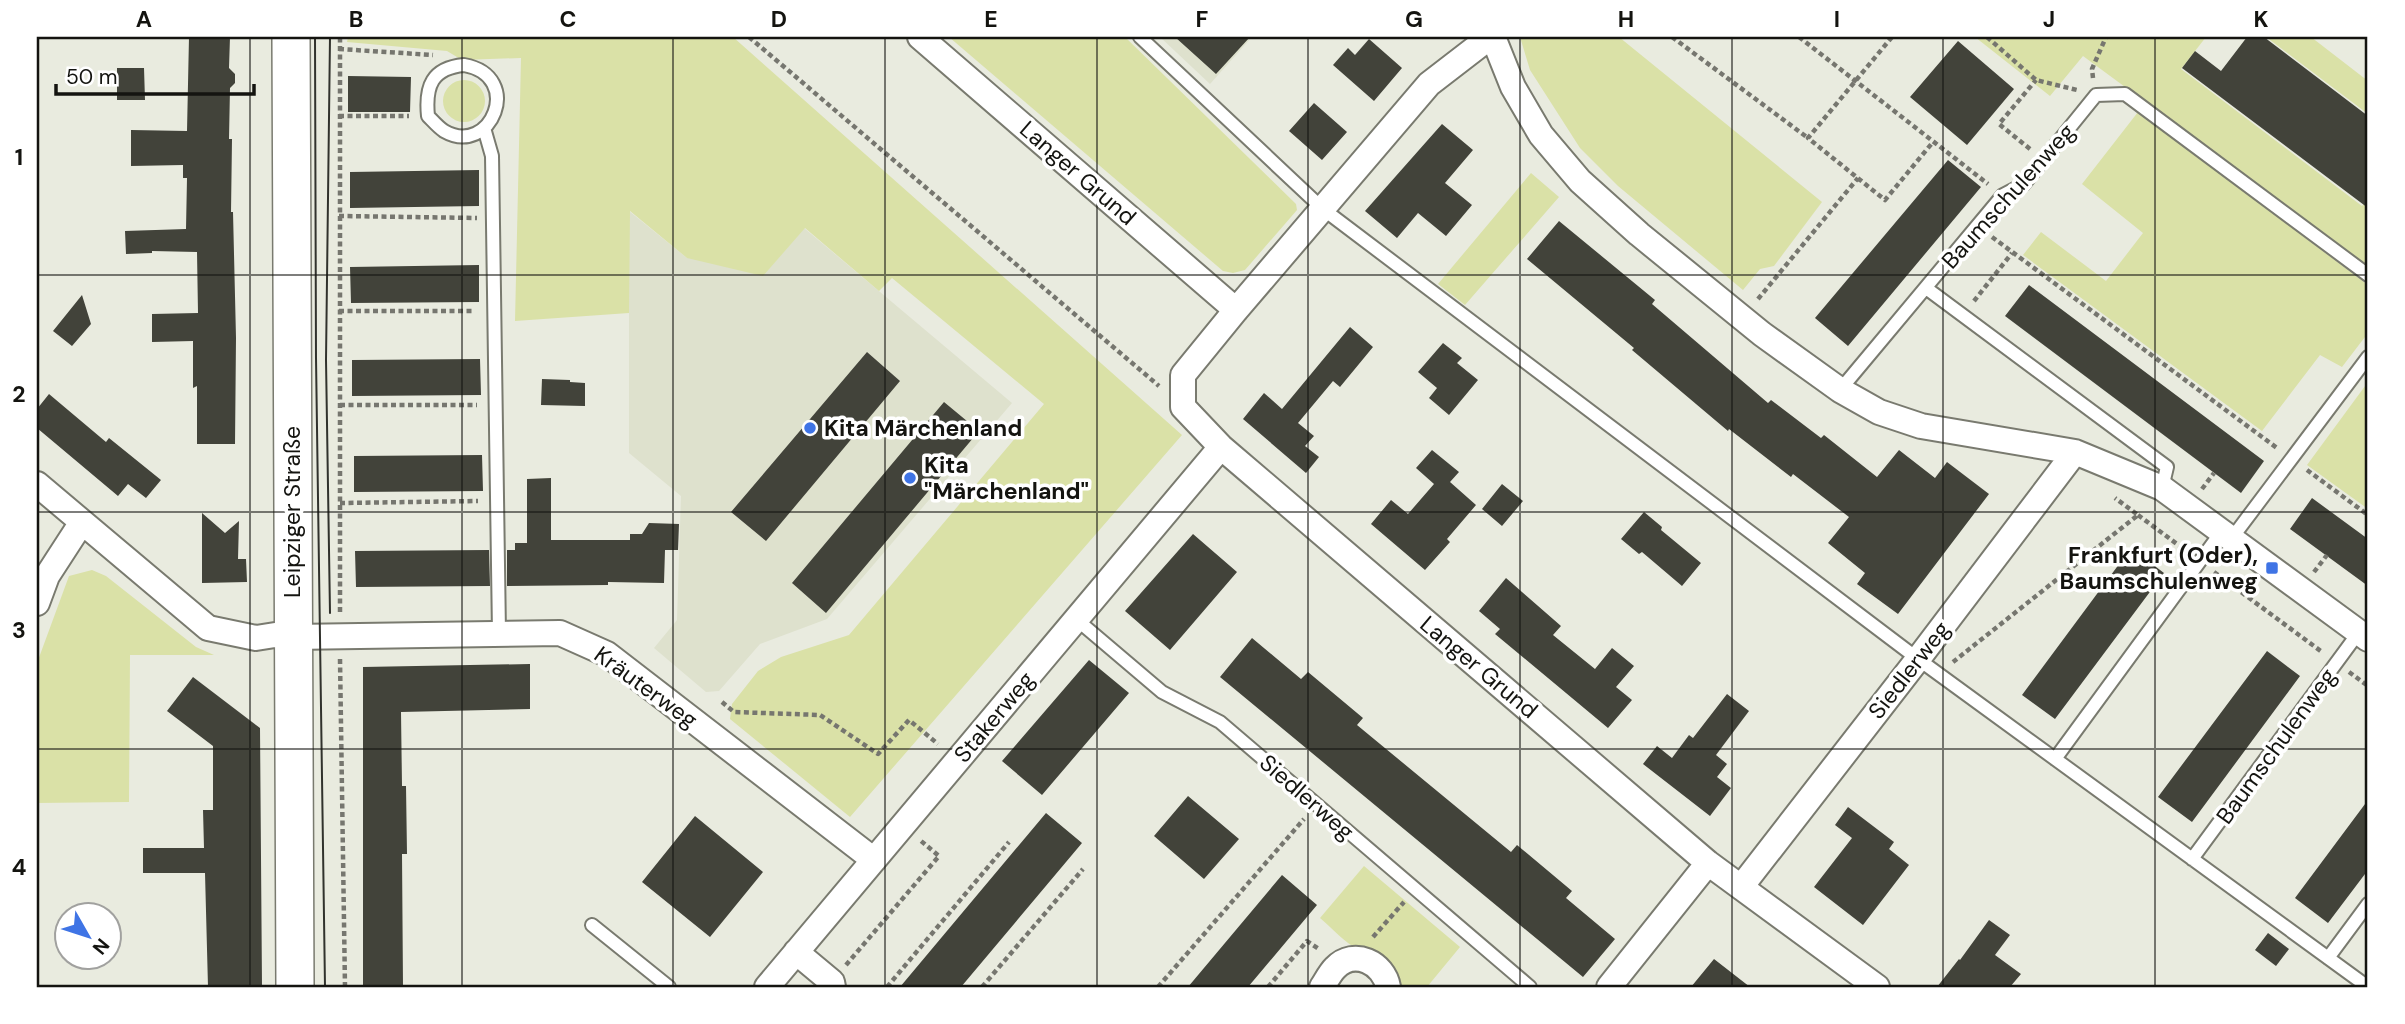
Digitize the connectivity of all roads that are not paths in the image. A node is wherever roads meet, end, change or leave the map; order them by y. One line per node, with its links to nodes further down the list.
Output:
1 (291, 37): 22 (street, Leipziger Straße)
2 (920, 37): 9 (street, Langer Grund)
3 (1140, 37): 6 (lane)
4 (1492, 37): 6 (street, Baumschulenweg); 11 (street, Baumschulenweg)
5 (484, 128): 5 (lane); 20 (lane)
6 (1323, 209): 9 (street); 23 (lane)
7 (2368, 275): 8 (lane, Baumschulenweg)
8 (1926, 288): 11 (lane, Baumschulenweg); 15 (lane)
9 (1236, 310): 12 (street, Langer Grund)
10 (2368, 357): 17 (lane)
11 (1840, 390): 13 (street, Baumschulenweg)
12 (1221, 447): 19 (street, Stakerweg); 27 (street, Langer Grund)
13 (2075, 452): 15 (street, Baumschulenweg); 23 (street, Siedlerweg)
14 (37, 484): 16 (street, Kräuterweg)
15 (2162, 488): 17 (street, Baumschulenweg)
16 (82, 522): 18 (street); 22 (street, Kräuterweg)
17 (2227, 535): 21 (street, Baumschulenweg); 24 (lane)
18 (37, 603)
19 (1076, 619): 26 (street, Stakerweg); 39 (lane, Siedlerweg)
20 (499, 633): 22 (street, Kräuterweg); 26 (street, Kräuterweg)
21 (2364, 635): 25 (lane, Baumschulenweg)
22 (293, 637): 34 (street, Leipziger Straße)
23 (1918, 659): 24 (lane); 28 (street, Siedlerweg)
24 (2055, 759): 25 (lane)
25 (2192, 859): 32 (lane)
26 (874, 860): 31 (street, Stakerweg)
27 (1708, 863): 28 (street, Langer Grund); 40 (street)
28 (1741, 887): 41 (street, Langer Grund)
29 (2368, 904): 32 (lane)
30 (592, 925): 35 (lane)
31 (796, 952): 33 (street); 36 (street, Stakerweg)
32 (2328, 958): 42 (lane)
33 (832, 985)
34 (295, 987)
35 (669, 987)
36 (767, 987)
37 (1322, 987): 38 (street)
38 (1388, 987)
39 (1530, 987)
40 (1609, 987)
41 (1877, 987)
42 (2368, 987)

